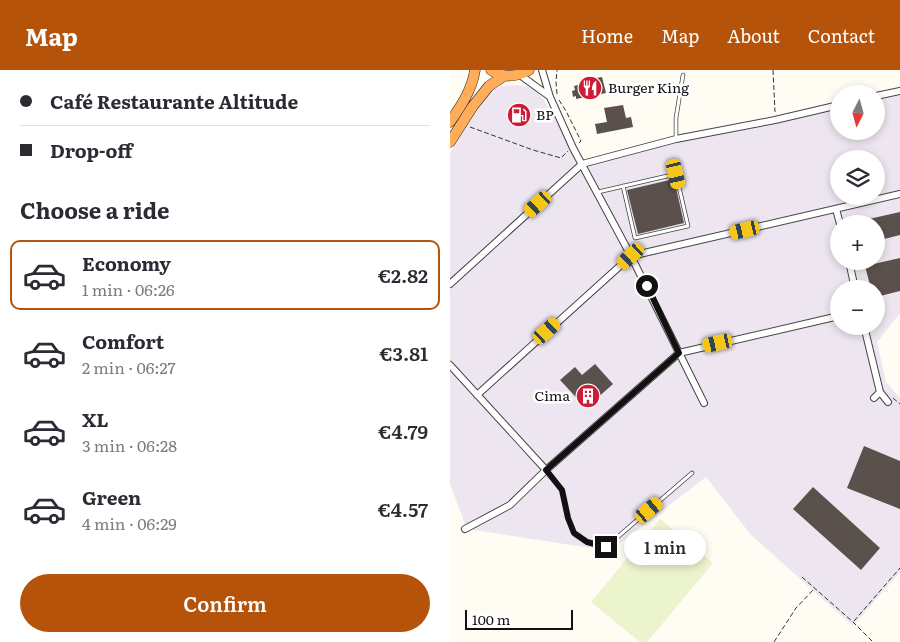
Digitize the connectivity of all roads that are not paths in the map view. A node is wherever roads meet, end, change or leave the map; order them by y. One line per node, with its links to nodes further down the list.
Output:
1 (475, 70): 11 (highway)
2 (491, 70): 6 (highway)
3 (542, 70): 9 (street)
4 (525, 72): 6 (highway); 9 (street)
5 (682, 75): 12 (lane)
6 (504, 76): 13 (highway)
7 (900, 91): 8 (street)
8 (885, 94)
9 (550, 97): 14 (street)
10 (830, 107): 12 (street)
11 (450, 122)
12 (676, 139): 14 (street)
13 (450, 142)
14 (582, 164): 16 (street); 21 (street)
15 (622, 186): 15 (lane); 16 (lane)
16 (597, 192): 20 (street)
17 (900, 194): 18 (street)
18 (836, 209): 19 (street); 20 (street)
19 (838, 215)
20 (631, 256): 24 (street); 27 (street)
21 (450, 284)
22 (830, 318): 24 (street)
23 (866, 335): 26 (street)
24 (679, 353): 30 (street); 31 (street)
25 (450, 365): 27 (street)
26 (880, 392): 28 (street); 29 (street)
27 (477, 395): 31 (street)
28 (874, 398)
29 (888, 402)
30 (704, 404)
31 (546, 470): 32 (lane); 33 (street)
32 (692, 473)
33 (465, 529)

